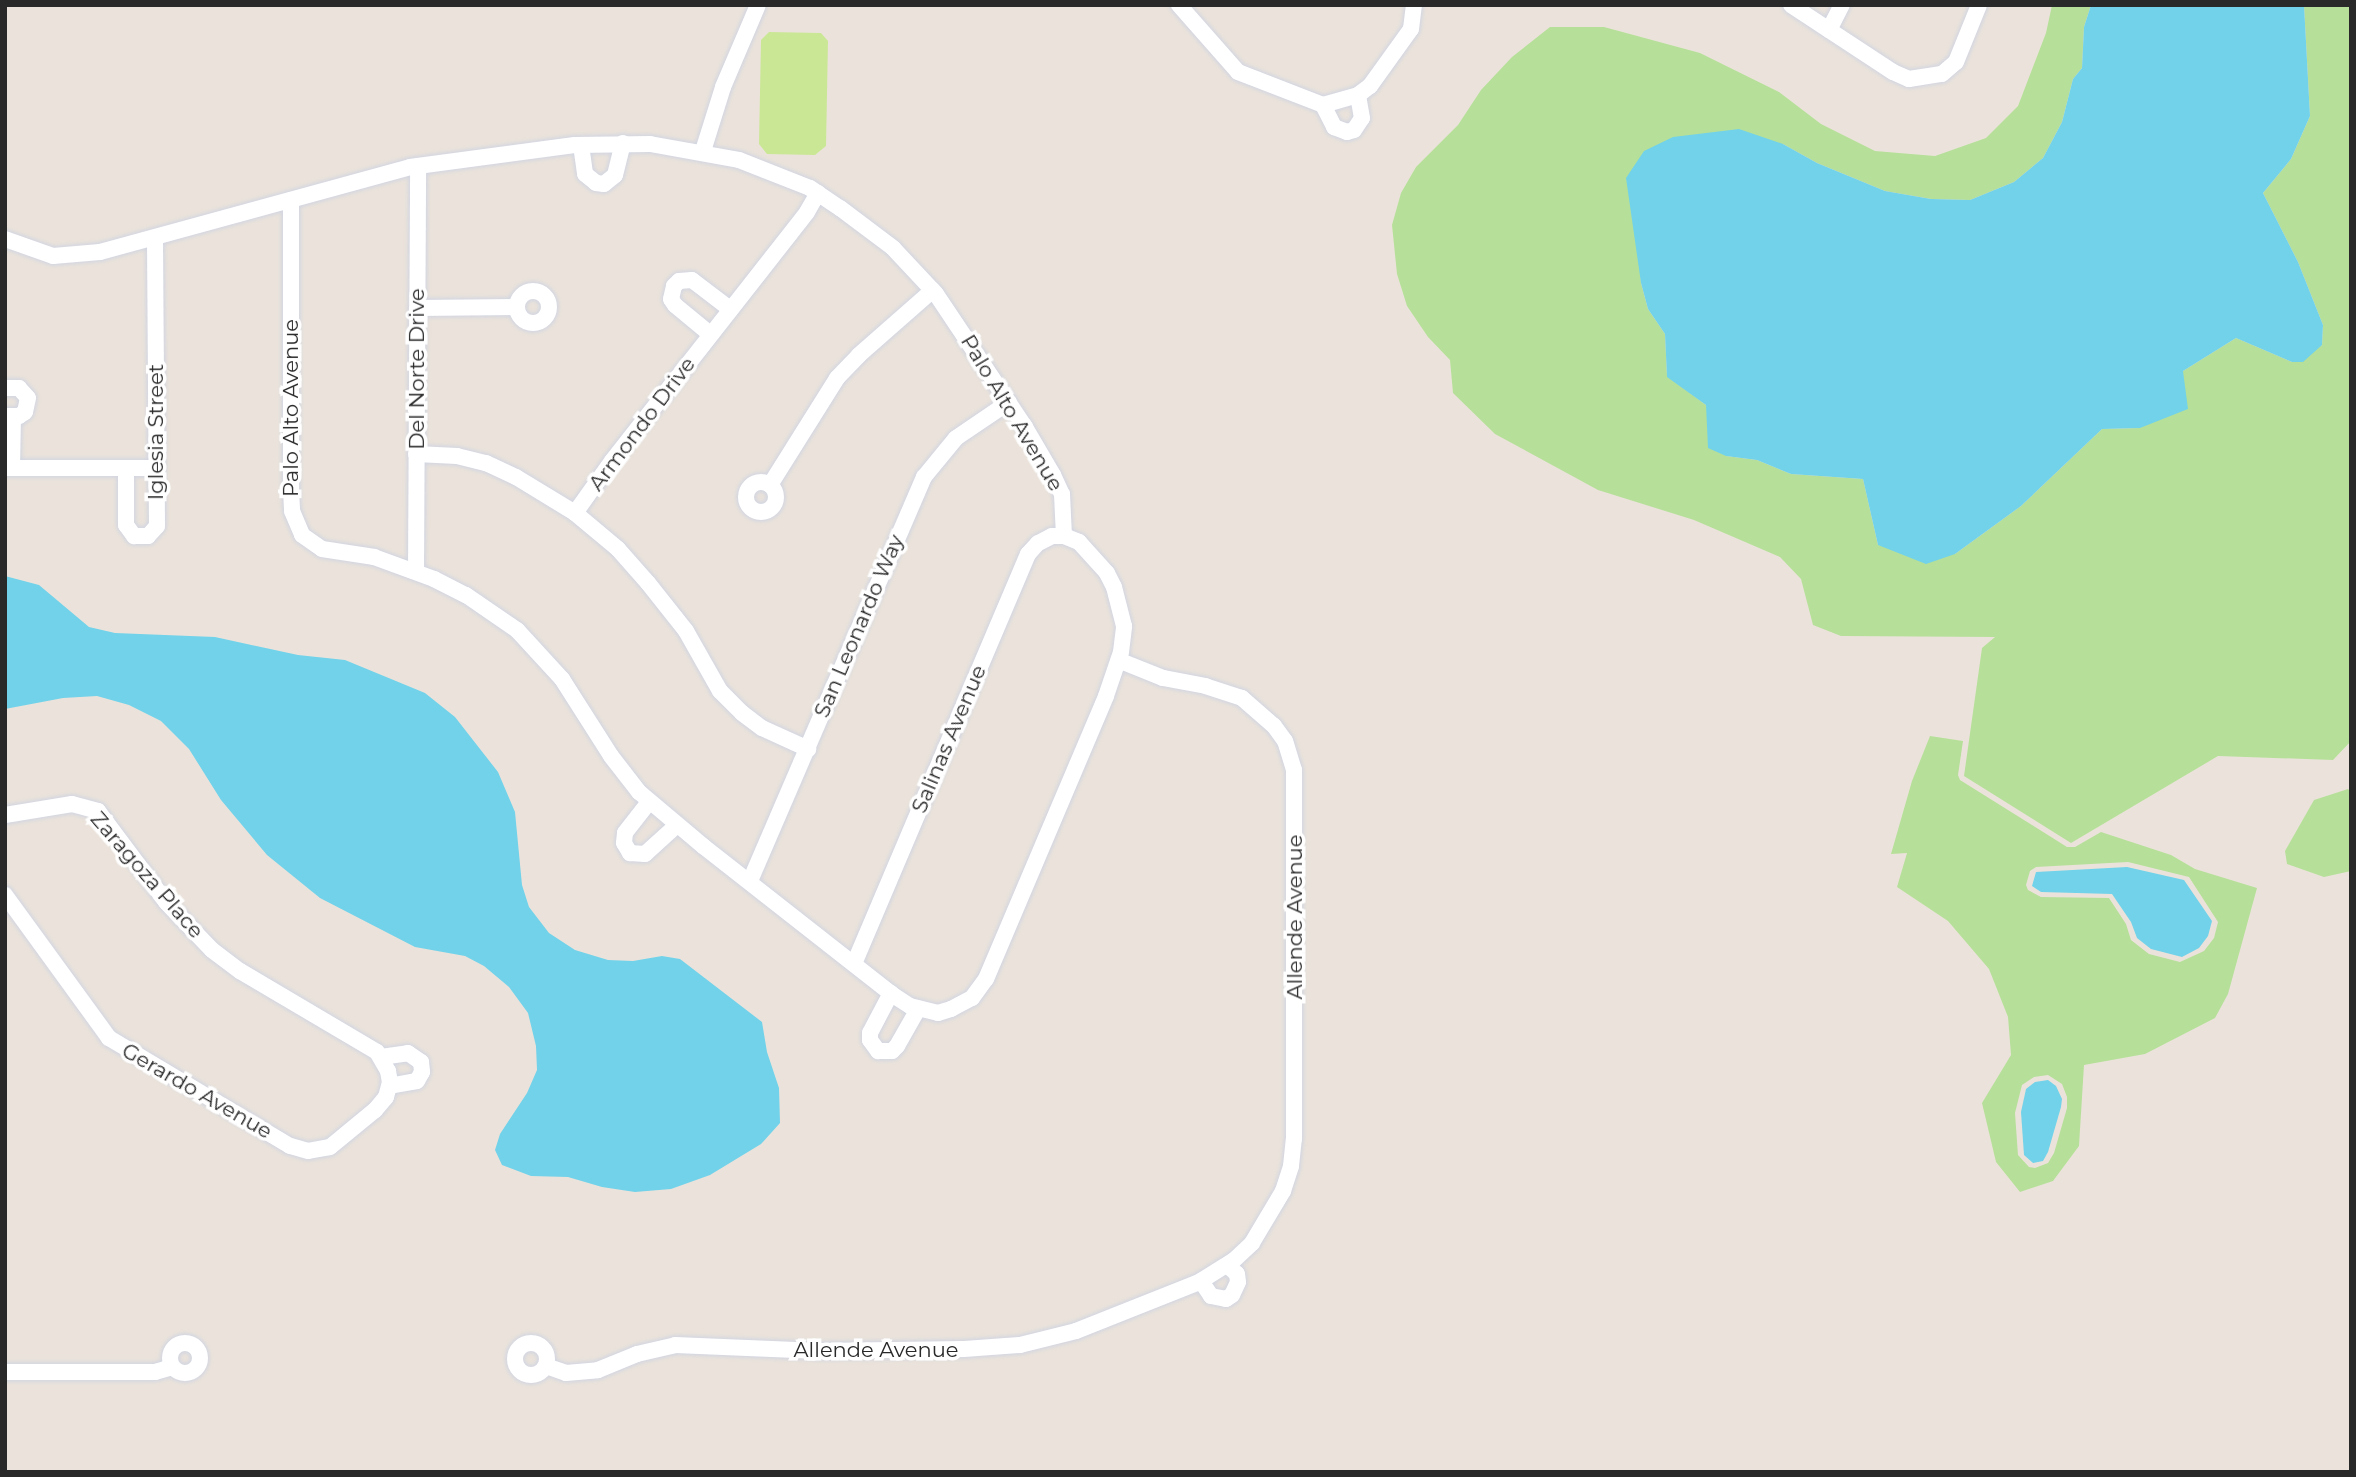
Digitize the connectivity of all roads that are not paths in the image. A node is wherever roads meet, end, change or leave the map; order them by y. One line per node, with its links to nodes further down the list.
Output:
1 (758, 5): 12 (street)
2 (1179, 5): 9 (street)
3 (1414, 5): 8 (street)
4 (1791, 5): 7 (street)
5 (1842, 5): 7 (street)
6 (1979, 5): 7 (street)
7 (1829, 30)
8 (1357, 95): 9 (street); 9 (street)
9 (1323, 105)
10 (623, 143): 11 (street, Palo Alto Avenue); 11 (street); 12 (street, Palo Alto Avenue)
11 (581, 145): 13 (street, Palo Alto Avenue)
12 (703, 151): 14 (street, Palo Alto Avenue)
13 (418, 166): 15 (street, Palo Alto Avenue); 20 (street, Del Norte Drive)
14 (818, 193): 18 (street, Palo Alto Avenue); 21 (street, Armondo Drive)
15 (291, 200): 16 (street, Palo Alto Avenue); 33 (street, Palo Alto Avenue)
16 (155, 238): 17 (street, Palo Alto Avenue); 29 (street, Iglesia Street)
17 (5, 239)
18 (933, 290): 24 (street, Palo Alto Avenue); 30 (street)
19 (517, 307): 20 (street)
20 (417, 308): 26 (street, Del Norte Drive)
21 (730, 309): 22 (street, Armondo Drive); 22 (street)
22 (710, 334): 31 (street, Armondo Drive)
23 (5, 388): 25 (street)
24 (1009, 402): 32 (street, Palo Alto Avenue); 35 (street, San Leonardo Way)
25 (9, 417): 27 (street)
26 (416, 454): 31 (street); 33 (street, Del Norte Drive)
27 (9, 468): 28 (street)
28 (126, 468): 29 (street); 29 (street, Iglesia Street)
29 (156, 468)
30 (770, 485)
31 (575, 513): 35 (street)
32 (1064, 536): 34 (street); 41 (street, Salinas Avenue)
33 (416, 571): 36 (street, Palo Alto Avenue)
34 (1118, 660): 43 (street); 45 (street, Allende Avenue)
35 (807, 749): 39 (street, San Leonardo Way)
36 (649, 802): 38 (street, Palo Alto Avenue); 38 (street)
37 (5, 816): 44 (street, Zaragoza Place)
38 (677, 825): 39 (street, Palo Alto Avenue)
39 (750, 881): 41 (street, Palo Alto Avenue)
40 (5, 895): 44 (street, Gerardo Avenue)
41 (854, 964): 42 (street, Palo Alto Avenue)
42 (891, 993): 43 (street, Palo Alto Avenue); 43 (street)
43 (918, 1009)
44 (386, 1071): 44 (street)
45 (1227, 1265): 46 (street, Allende Avenue); 46 (street)
46 (1200, 1281): 47 (street, Allende Avenue)
47 (546, 1366)
48 (172, 1367): 49 (street)
49 (5, 1372)

